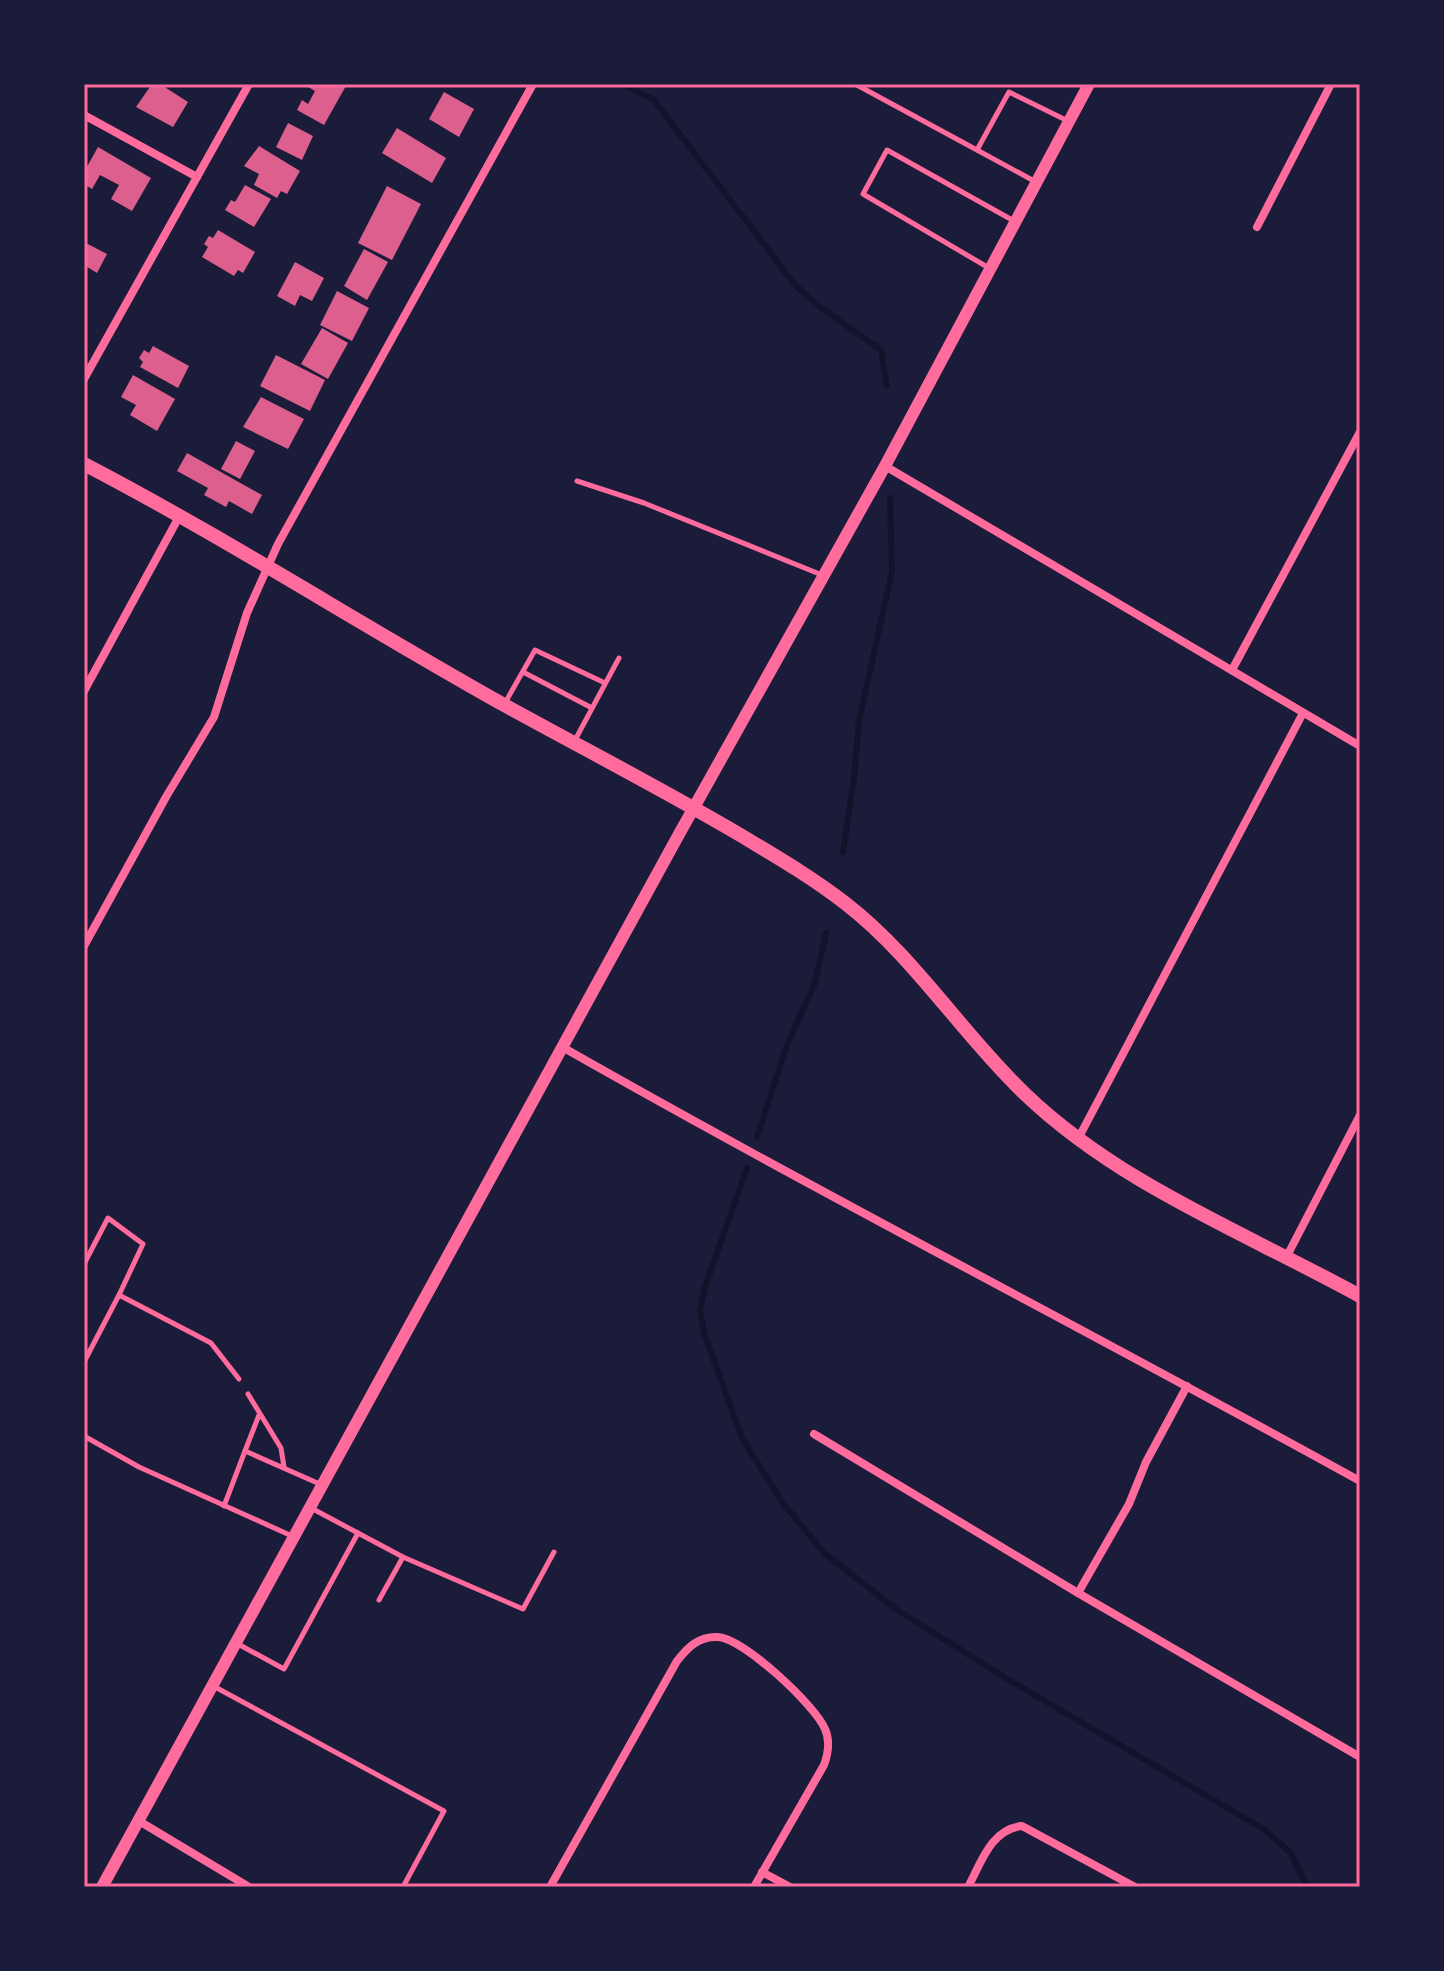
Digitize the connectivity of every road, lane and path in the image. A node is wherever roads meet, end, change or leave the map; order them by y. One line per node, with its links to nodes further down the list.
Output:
1 (249, 84): 9 (street)
2 (533, 84): 20 (street)
3 (855, 84): 8 (lane)
4 (1089, 84): 7 (street)
5 (1331, 84): 12 (street)
6 (84, 115): 9 (street)
7 (1068, 122): 8 (lane); 10 (street)
8 (977, 150): 10 (lane)
9 (197, 177): 14 (street)
10 (1036, 182): 11 (street)
11 (1015, 222): 13 (street); 13 (lane)
12 (1257, 227)
13 (990, 269): 17 (street)
14 (84, 379)
15 (1360, 432): 23 (street)
16 (84, 464): 19 (main road)
17 (885, 466): 21 (street); 23 (street)
18 (577, 481): 21 (lane)
19 (180, 515): 20 (main road); 26 (street)
20 (267, 567): 27 (main road); 33 (street)
21 (823, 576): 32 (street)
22 (619, 658): 25 (lane)
23 (1232, 670): 29 (street)
24 (523, 672): 25 (lane); 27 (lane); 28 (lane)
25 (605, 683): 28 (lane)
26 (84, 691)
27 (504, 705): 30 (main road)
28 (592, 708): 30 (lane)
29 (1303, 713): 31 (street); 36 (street)
30 (574, 743): 32 (main road)
31 (1360, 746)
32 (694, 808): 34 (street); 36 (main road)
33 (84, 946)
34 (564, 1048): 43 (street); 51 (street)
35 (1360, 1115): 37 (street)
36 (1078, 1139): 37 (main road)
37 (1287, 1256): 40 (main road)
38 (84, 1264): 39 (lane)
39 (119, 1295): 41 (lane); 42 (lane)
40 (1360, 1296)
41 (84, 1362)
42 (239, 1379)
43 (1187, 1386): 50 (street); 58 (street)
44 (248, 1394): 45 (lane)
45 (260, 1414): 48 (lane); 49 (lane)
46 (814, 1434): 58 (street)
47 (84, 1436): 52 (lane)
48 (245, 1451): 49 (lane); 52 (lane)
49 (284, 1468): 51 (lane)
50 (1360, 1481)
51 (322, 1485): 53 (street)
52 (224, 1506): 55 (lane)
53 (310, 1507): 54 (lane); 55 (street)
54 (358, 1533): 57 (lane); 60 (lane)
55 (294, 1537): 60 (street)
56 (554, 1552): 57 (lane)
57 (403, 1557): 59 (lane)
58 (1078, 1593): 62 (street)
59 (379, 1600)
60 (236, 1643): 61 (street)
61 (212, 1686): 63 (street); 67 (lane)
62 (1360, 1757)
63 (139, 1821): 65 (street); 66 (street)
64 (762, 1872): 68 (street); 69 (street); 70 (street)
65 (102, 1887)
66 (249, 1887)
67 (403, 1887)
68 (550, 1887)
69 (754, 1887)
70 (790, 1887)
71 (968, 1887): 72 (street)
72 (1135, 1887)

